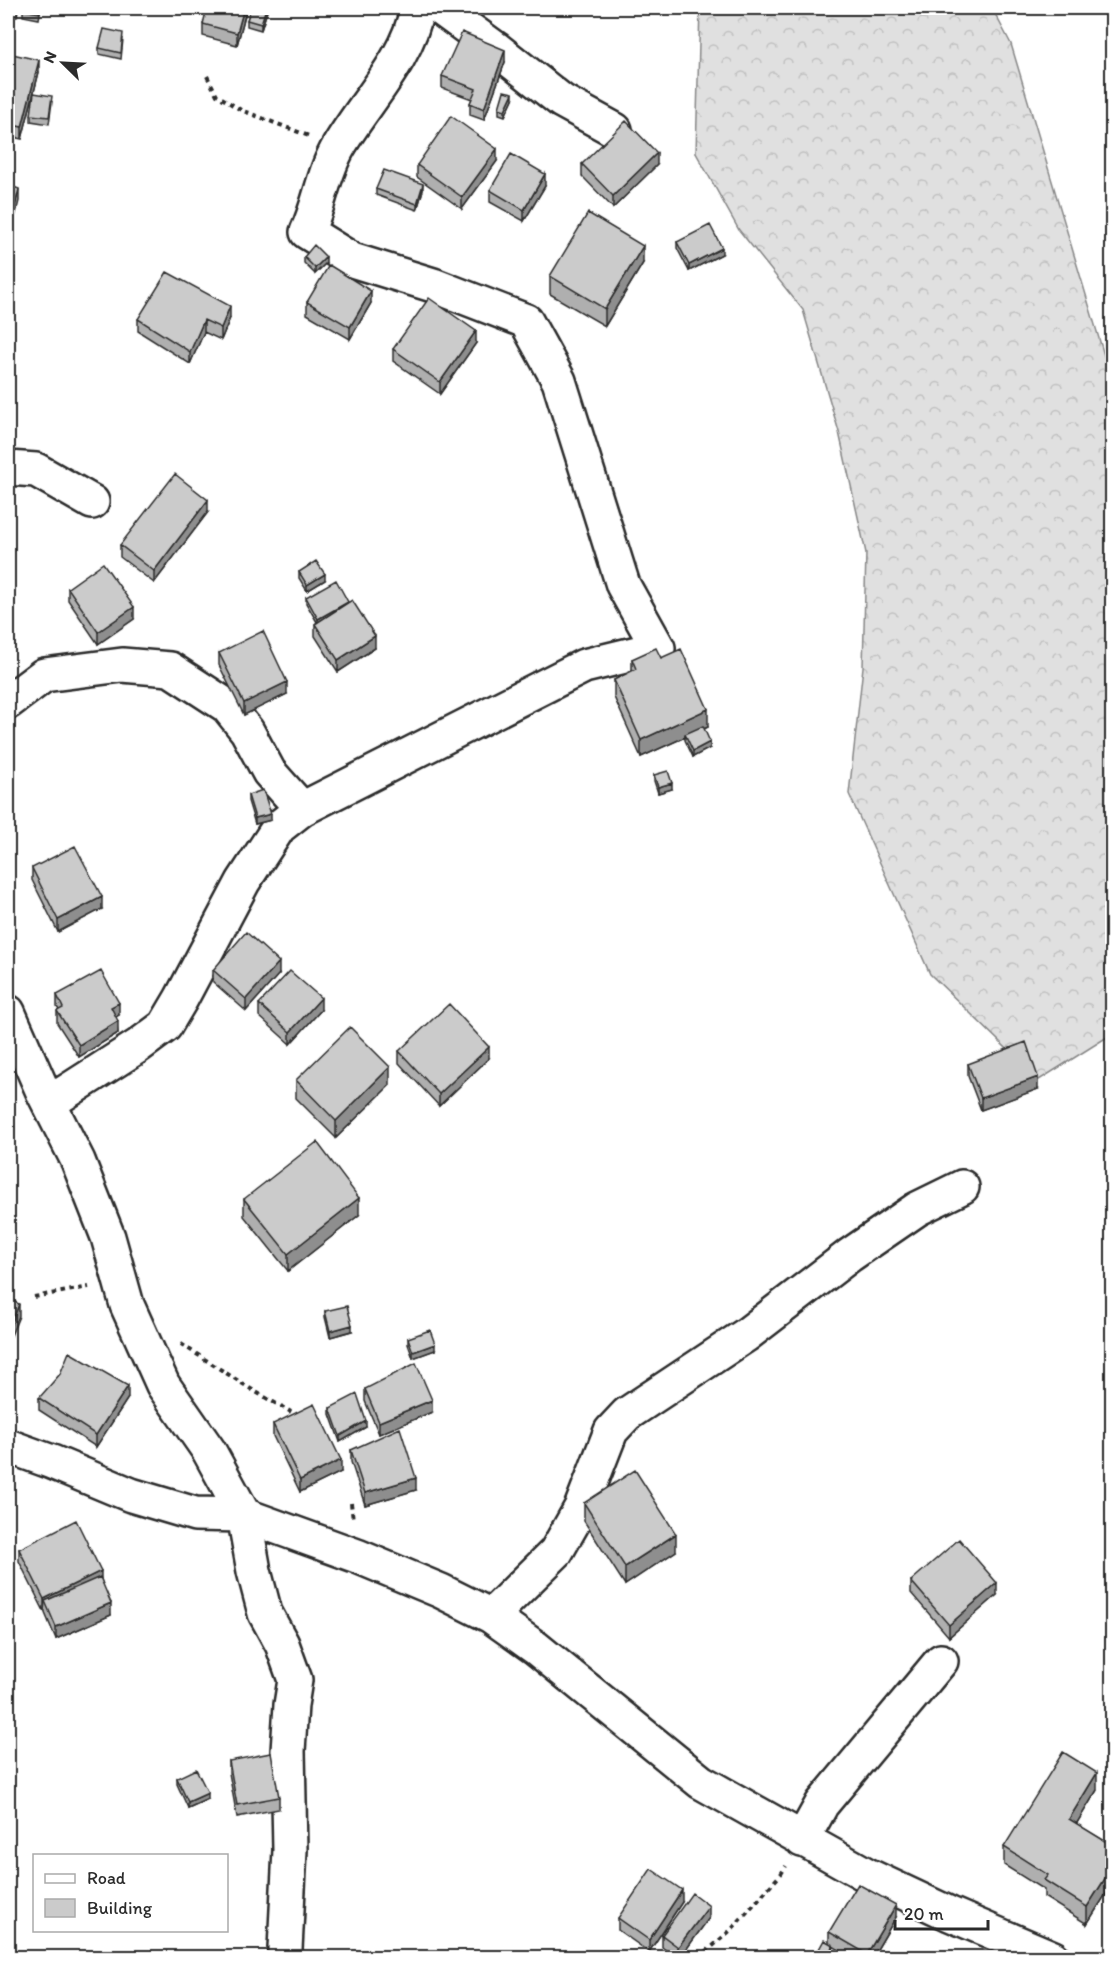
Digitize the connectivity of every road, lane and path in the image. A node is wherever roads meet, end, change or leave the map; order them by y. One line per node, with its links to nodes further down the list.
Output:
1 (417, 8): 5 (street)
2 (440, 8): 4 (street)
3 (207, 76): 5 (path)
4 (615, 130)
5 (338, 147): 9 (street)
6 (8, 468): 7 (street)
7 (92, 502)
8 (8, 702): 9 (street)
9 (302, 809): 13 (street)
10 (15, 916): 11 (path)
11 (8, 918)
12 (8, 1012): 13 (street)
13 (49, 1103): 16 (street)
14 (962, 1187): 21 (street)
15 (34, 1297): 16 (path)
16 (127, 1305): 20 (street)
17 (175, 1340): 18 (path)
18 (291, 1412)
19 (8, 1446): 20 (street)
20 (244, 1515): 21 (street); 24 (street)
21 (491, 1616): 23 (street)
22 (941, 1661): 23 (street)
23 (802, 1840): 25 (path); 26 (street)
24 (286, 1958)
25 (699, 1958)
26 (1053, 1958)

